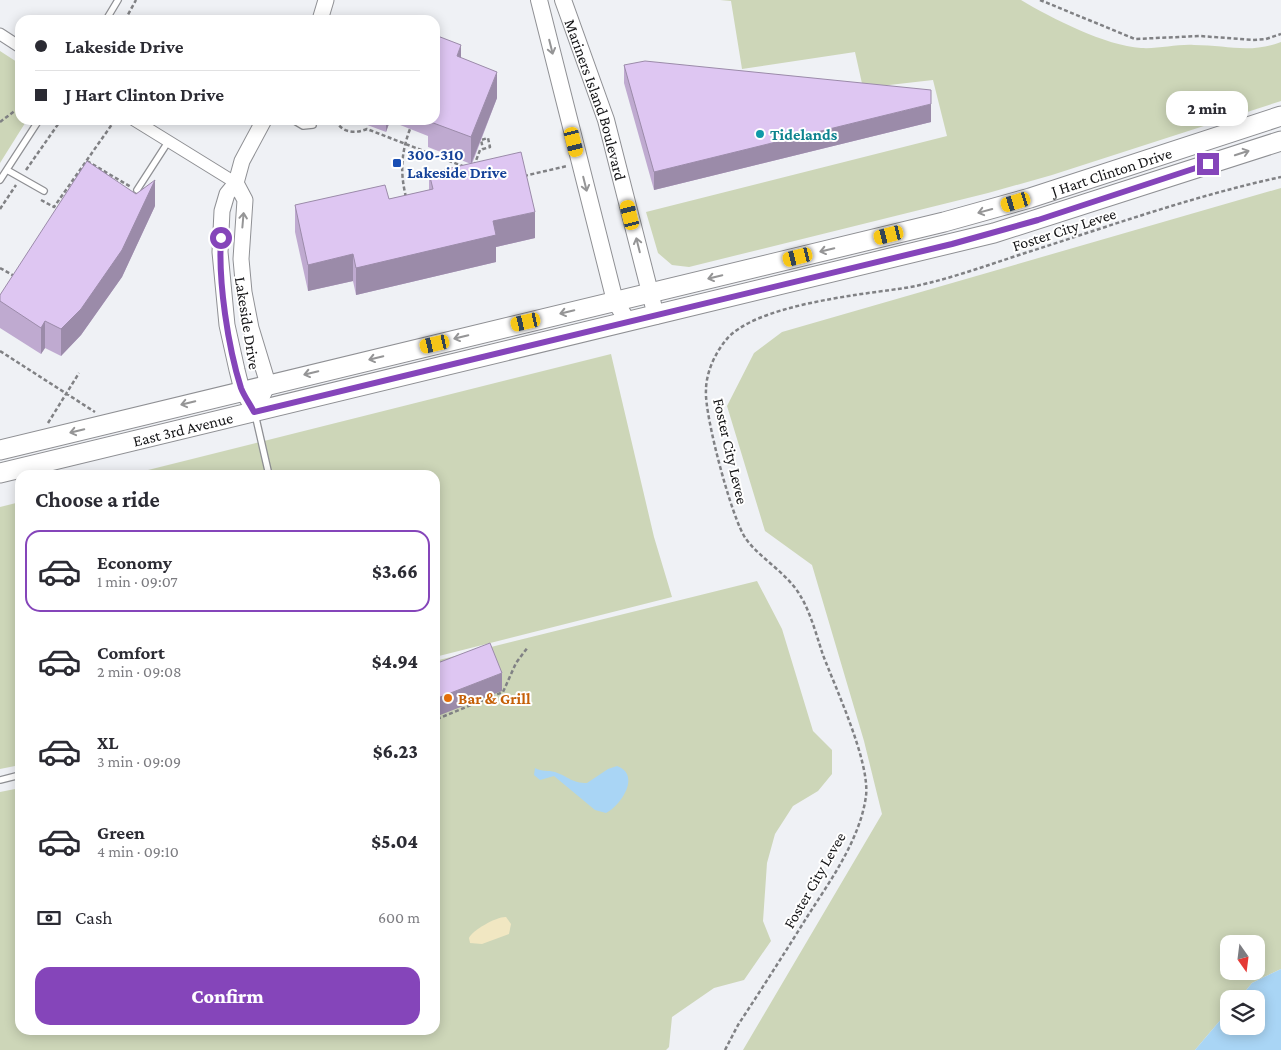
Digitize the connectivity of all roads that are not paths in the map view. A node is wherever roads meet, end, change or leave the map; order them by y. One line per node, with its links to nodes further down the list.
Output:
1 (118, 0): 5 (lane)
2 (326, 0): 6 (street)
3 (539, 0): 21 (main road, Mariners Island Boulevard, one-way to 21)
4 (563, 0): 20 (main road, Mariners Island Boulevard, one-way to 4)
5 (109, 15)
6 (322, 15)
7 (0, 34): 8 (street)
8 (15, 44)
9 (1281, 116): 20 (main road, J Hart Clinton Drive, one-way to 20)
10 (36, 125): 15 (lane)
11 (142, 125): 14 (street)
12 (261, 125): 17 (street, Lakeside Drive)
13 (1281, 141): 22 (main road, J Hart Clinton Drive, one-way to 13)
14 (168, 142): 17 (street); 18 (lane)
15 (7, 170): 16 (lane); 19 (lane)
16 (0, 180)
17 (236, 183): 24 (street, Lakeside Drive, one-way to 17); 25 (street, Lakeside Drive)
18 (137, 190)
19 (44, 191)
20 (650, 292): 21 (main road, East 3rd Avenue); 22 (main road, Mariners Island Boulevard)
21 (615, 301): 23 (main road, Mariners Island Boulevard); 24 (main road, East 3rd Avenue, one-way to 24)
22 (656, 316): 23 (main road, East 3rd Avenue)
23 (628, 322): 26 (main road, East 3rd Avenue)
24 (268, 384): 25 (main road, East 3rd Avenue); 26 (street, Lakeside Drive)
25 (242, 390): 26 (street, Lakeside Drive); 27 (main road, East 3rd Avenue, one-way to 27)
26 (254, 412): 28 (lane); 29 (main road, East 3rd Avenue)
27 (0, 450)
28 (268, 470)
29 (0, 473)
30 (15, 776): 31 (lane)
31 (0, 780)

